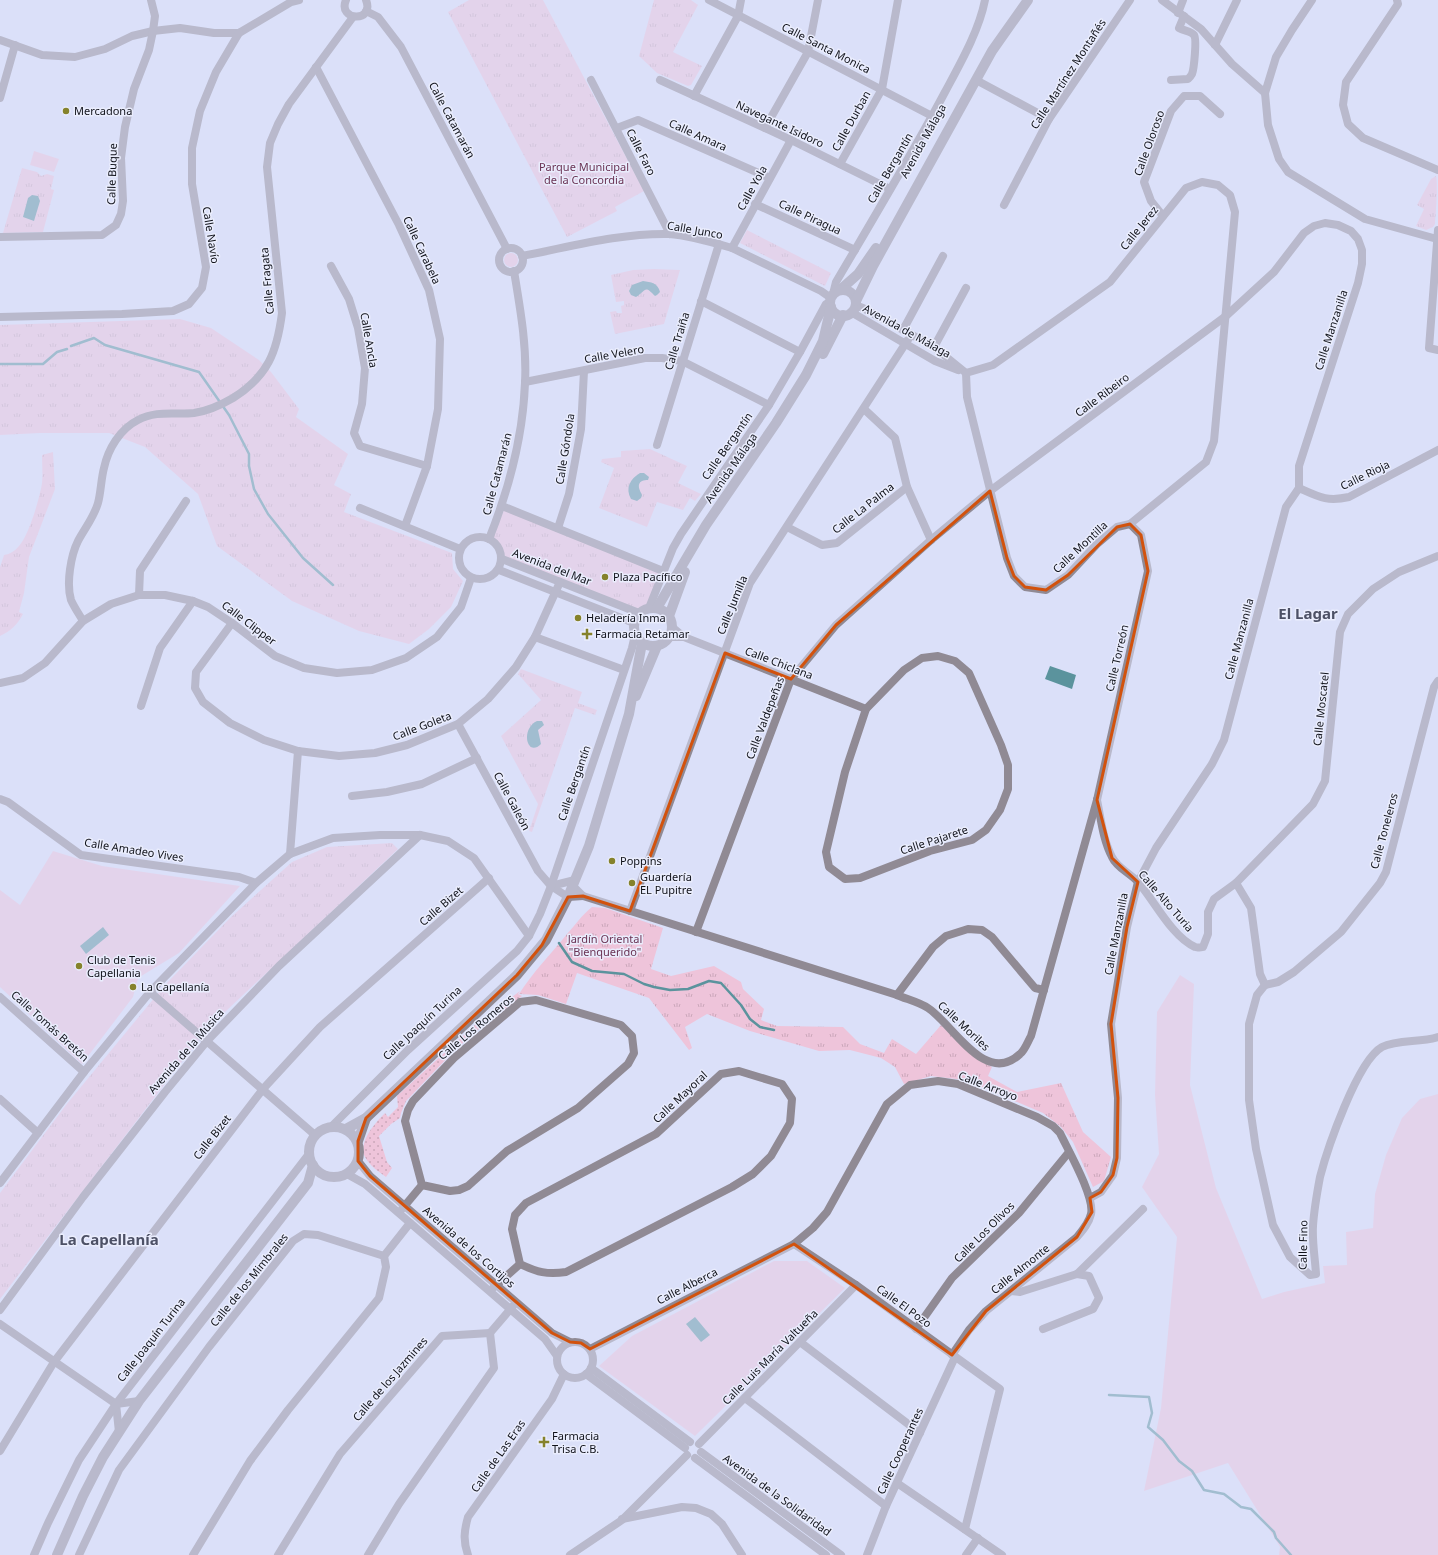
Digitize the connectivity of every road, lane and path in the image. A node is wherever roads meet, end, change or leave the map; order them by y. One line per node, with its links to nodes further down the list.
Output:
1 (151, 0): 22 (street, Calle Buque)
2 (366, 0): 18 (street)
3 (709, 0): 21 (street, Calle Santa Monica)
4 (741, 0): 21 (street)
5 (818, 0): 27 (street)
6 (898, 0): 33 (street, Calle Durban)
7 (985, 0): 38 (street, Calle Bergantín)
8 (1021, 0): 63 (street, Avenida Málaga)
9 (1028, 0): 31 (street, Avenida Málaga)
10 (1130, 0): 39 (street, Calle Martínez Montañés)
11 (1162, 0): 19 (street)
12 (1183, 0): 19 (street)
13 (1237, 0): 26 (street)
14 (1312, 0): 34 (street)
15 (1397, 0): 44 (street)
16 (294, 1): 23 (street)
17 (343, 1): 20 (street)
18 (366, 11): 20 (street); 56 (street, Calle Catamarán)
19 (1181, 15): 26 (street); 32 (street)
20 (353, 16): 28 (street, Calle Fragata)
21 (738, 16): 27 (street, Calle Santa Monica); 35 (street)
22 (153, 31): 23 (street); 25 (street); 52 (street, Calle Buque)
23 (239, 33): 67 (street, Calle Navío)
24 (0, 40): 25 (street)
25 (15, 45): 36 (street)
26 (1216, 45): 34 (street)
27 (808, 52): 33 (street, Calle Santa Monica); 41 (street)
28 (316, 67): 83 (street, Calle Carabela); 109 (street, Calle Fragata)
29 (591, 80): 40 (street, Calle Faro)
30 (660, 80): 35 (street, Navegante Isidoro)
31 (976, 80): 39 (street); 65 (street, Avenida Málaga)
32 (1171, 80)
33 (882, 89): 38 (street, Calle Santa Monica); 43 (street, Calle Durban)
34 (1265, 93): 53 (street)
35 (694, 96): 41 (street, Navegante Isidoro)
36 (0, 98)
37 (1220, 114): 49 (street, Calle Oloroso)
38 (932, 116): 46 (street, Calle Bergantín)
39 (1049, 119): 48 (street, Calle Martínez Montañés)
40 (617, 128): 45 (street, Calle Amara); 51 (street, Calle Faro)
41 (765, 128): 42 (street, Navegante Isidoro)
42 (791, 140): 43 (street, Navegante Isidoro); 45 (street, Calle Yola)
43 (840, 164): 46 (street, Navegante Isidoro)
44 (1438, 170)
45 (770, 178): 47 (street, Calle Yola)
46 (890, 190): 57 (street, Calle Bergantín)
47 (755, 204): 55 (street, Calle Yola); 57 (street, Calle Piragua)
48 (1004, 205)
49 (1163, 216): 66 (street, Calle Jerez); 77 (street, Calle Jerez)
50 (1438, 230): 53 (street)
51 (670, 234): 54 (street, Calle Junco); 58 (street, Calle Junco)
52 (0, 237)
53 (1437, 239): 73 (street)
54 (719, 244): 55 (street, Calle Junco); 64 (street, Calle Traiña)
55 (732, 248): 63 (street, Calle Junco)
56 (506, 249): 58 (street); 61 (street)
57 (854, 250): 63 (street, Calle Bergantín)
58 (522, 256): 61 (street)
59 (943, 256): 68 (street)
60 (331, 266): 83 (street, Calle Ancla)
61 (514, 271): 78 (street, Calle Catamarán)
62 (966, 288): 72 (street)
63 (833, 298): 65 (street); 65 (street); 71 (street); 74 (street, Calle Bergantín)
64 (701, 301): 74 (street); 75 (street, Calle Traiña)
65 (851, 309): 68 (street, Avenida de Málaga); 70 (street, Avenida de Málaga); 71 (street, Avenida Málaga)
66 (1226, 316): 85 (street, Calle Manzanilla); 86 (street, Calle Ribeiro); 90 (street, Calle Montilla)
67 (0, 317)
68 (902, 330): 69 (street, Avenida de Málaga)
69 (911, 335): 70 (street, Calle Jumilla); 72 (street, Avenida de Málaga)
70 (906, 345): 77 (street, Avenida de Málaga); 80 (street, Calle Jumilla)
71 (824, 346): 106 (street, Avenida Málaga); 108 (street, Avenida Málaga)
72 (934, 347): 77 (street, Avenida de Málaga)
73 (1438, 350)
74 (800, 352): 79 (street, Calle Bergantín)
75 (682, 361): 76 (street, Calle Velero); 79 (street, Calle Velero); 81 (street, Calle Traiña)
76 (584, 370): 78 (street, Calle Velero); 92 (street, Calle Góndola)
77 (966, 373): 86 (street, Calle Montilla)
78 (525, 382): 88 (street, Calle Catamarán)
79 (769, 405): 100 (street, Calle Bergantín)
80 (864, 409): 84 (street); 93 (street, Calle Jumilla)
81 (657, 445)
82 (1438, 450): 85 (street, Calle Rioja)
83 (427, 466): 91 (street, Calle Carabela)
84 (907, 487): 93 (street, Calle La Palma); 95 (street)
85 (1299, 488): 135 (street, Calle Manzanilla)
86 (990, 491): 90 (street, Calle Montilla); 95 (street, Calle Valdepeñas)
87 (186, 501): 104 (street)
88 (502, 506): 92 (street); 94 (street, Calle Catamarán)
89 (360, 508): 91 (street)
90 (1130, 524): 131 (street, Calle Torreón)
91 (405, 526): 96 (street)
92 (558, 528): 100 (street)
93 (786, 528): 118 (street, Calle Jumilla)
94 (489, 538): 96 (street); 98 (street)
95 (931, 540): 120 (street, Calle Valdepeñas)
96 (460, 549): 101 (street)
97 (1438, 556): 136 (street, Calle Moscatel)
98 (502, 559): 99 (street); 102 (street, Avenida del Mar)
99 (499, 570): 101 (street); 103 (street, Avenida del Mar)
100 (663, 571): 106 (street, Calle Bergantín)
101 (471, 578): 110 (street, Calle Clipper)
102 (560, 582): 103 (street, Calle Goleta); 107 (street, Avenida del Mar)
103 (556, 592): 111 (street, Avenida del Mar); 113 (street, Calle Goleta)
104 (139, 595): 105 (street, Calle Clipper); 109 (street, Calle Clipper)
105 (193, 601): 110 (street, Calle Clipper); 123 (street)
106 (653, 608): 107 (street); 108 (street)
107 (639, 613): 111 (street)
108 (669, 616): 112 (street)
109 (83, 621): 122 (street, Calle Clipper)
110 (232, 623): 127 (street, Calle Goleta)
111 (634, 623): 116 (street)
112 (672, 627): 114 (street); 115 (street, Calle Chiclana)
113 (535, 637): 119 (street); 126 (street, Calle Goleta)
114 (669, 637): 115 (street, Calle Chiclana); 117 (street)
115 (684, 637): 118 (street, Calle Chiclana)
116 (638, 639): 117 (street); 119 (street, Calle Bergantín); 125 (street)
117 (657, 646): 125 (street)
118 (725, 654): 120 (street, Calle Chiclana); 142 (street, Calle Jumilla)
119 (624, 670): 139 (street, Calle Bergantín)
120 (791, 680): 124 (street, Calle Chiclana); 143 (street, Calle Valdepeñas)
121 (1438, 681): 145 (street, Calle Toneleros)
122 (0, 683)
123 (141, 706)
124 (866, 709): 124 (street, Calle Pajarete)
125 (629, 714): 138 (street)
126 (458, 724): 127 (street, Calle Goleta); 128 (street, Calle Galeón)
127 (298, 751): 133 (street)
128 (477, 758): 129 (street); 139 (street, Calle Galeón)
129 (352, 796)
130 (0, 799): 137 (street, Calle Amadeo Vives)
131 (1097, 800): 135 (street, Calle Alto Turia); 146 (street, Calle Moriles)
132 (420, 835): 133 (street); 134 (street); 151 (street, Avenida de la Música)
133 (290, 854): 137 (street)
134 (489, 878): 144 (street); 153 (street, Calle Bizet)
135 (1138, 882): 136 (street, Calle Alto Turia); 170 (street, Calle Manzanilla)
136 (1236, 882): 145 (street)
137 (256, 883): 147 (street)
138 (574, 883): 139 (street); 140 (street, Calle Moriles); 141 (street)
139 (551, 886): 141 (street, Calle Galeón); 144 (street, Calle Bergantín)
140 (583, 896): 141 (street); 142 (street, Calle Moriles)
141 (568, 898): 155 (street)
142 (630, 911): 143 (street, Calle Moriles)
143 (696, 932): 148 (street, Calle Moriles)
144 (529, 936): 156 (street, Calle Joaquín Turina)
145 (1265, 985): 150 (street, Calle Fino)
146 (1044, 990): 148 (street); 148 (street, Calle Moriles)
147 (150, 992): 151 (street); 152 (street)
148 (897, 995)
149 (0, 997): 152 (street, Calle Tomás Bretón)
150 (1438, 1037)
151 (207, 1041): 153 (street); 185 (street, Avenida de la Música)
152 (84, 1072): 158 (street)
153 (263, 1089): 159 (street); 195 (street, Calle Bizet)
154 (0, 1100): 158 (street)
155 (366, 1118): 157 (street); 160 (street)
156 (332, 1126): 157 (street); 159 (street)
157 (346, 1129): 160 (street)
158 (38, 1133): 167 (street)
159 (316, 1135): 162 (street)
160 (358, 1141): 163 (street)
161 (1069, 1152): 170 (street, Calle Arroyo); 175 (street, Calle Arroyo); 188 (street, Calle Los Olivos)
162 (309, 1154): 164 (street); 200 (street, Calle Joaquín Turina)
163 (358, 1161): 165 (street); 171 (street, Avenida de los Cortijos)
164 (313, 1165): 166 (street); 168 (street)
165 (347, 1174): 166 (street); 173 (street, Avenida de los Cortijos)
166 (328, 1176): 168 (street)
167 (0, 1183)
168 (308, 1183): 199 (street)
169 (422, 1186): 169 (street, Calle Los Romeros); 171 (street)
170 (1090, 1198): 181 (street, Calle Almonte)
171 (405, 1206): 173 (street); 179 (street, Avenida de los Cortijos)
172 (1143, 1209): 178 (street)
173 (398, 1213): 174 (street, Avenida de los Cortijos)
174 (410, 1223): 176 (street); 182 (street, Avenida de los Cortijos)
175 (794, 1244): 180 (street, Calle El Pozo); 192 (street, Calle Alberca)
176 (384, 1256): 212 (street, Calle de los Mimbrales); 213 (street)
177 (520, 1264): 177 (street, Calle Mayoral); 179 (street)
178 (1077, 1274): 181 (street); 187 (street)
179 (496, 1285): 182 (street); 183 (street, Avenida de los Cortijos)
180 (856, 1285): 188 (street, Calle El Pozo); 191 (street, Calle Luis María Valtueña)
181 (1011, 1291): 194 (street, Calle Almonte)
182 (490, 1292): 184 (street, Avenida de los Cortijos)
183 (516, 1302): 184 (street); 190 (street, Avenida de los Cortijos)
184 (510, 1309): 189 (street); 193 (street, Avenida de los Cortijos)
185 (0, 1310)
186 (0, 1324): 195 (street)
187 (1043, 1328)
188 (916, 1329): 194 (street, Calle El Pozo)
189 (490, 1333): 214 (street, Calle de los Jazmines); 215 (street)
190 (570, 1342): 192 (street); 193 (street)
191 (800, 1342): 198 (street, Calle Luis María Valtueña); 202 (street)
192 (590, 1349): 196 (street)
193 (558, 1356): 197 (street)
194 (954, 1356): 202 (street, Calle Cooperantes); 208 (street, Calle El Pozo)
195 (54, 1362): 200 (street); 204 (street, Calle Bizet)
196 (588, 1371): 197 (street); 203 (street, Avenida de la Solidaridad)
197 (564, 1374): 216 (street, Calle de Las Eras)
198 (745, 1398): 203 (street, Calle Luis María Valtueña); 206 (street)
199 (139, 1401): 200 (street); 201 (street)
200 (116, 1404): 201 (street); 210 (street, Calle Joaquín Turina)
201 (119, 1432): 211 (street)
202 (920, 1433): 205 (street, Calle Cooperantes)
203 (693, 1450): 207 (street, Calle Luis María Valtueña); 219 (street, Avenida de la Solidaridad); 220 (street, Avenida de la Solidaridad)
204 (0, 1451)
205 (897, 1483): 206 (street, Calle Cooperantes); 208 (street)
206 (886, 1506): 221 (street, Calle Cooperantes)
207 (622, 1520): 217 (street); 218 (street)
208 (965, 1529): 209 (street)
209 (978, 1538): 222 (street); 223 (street)
210 (34, 1555)
211 (57, 1555)
212 (80, 1555)
213 (193, 1555)
214 (278, 1555)
215 (368, 1555)
216 (468, 1555)
217 (570, 1555)
218 (742, 1555)
219 (826, 1555)
220 (841, 1555)
221 (867, 1555)
222 (966, 1555)
223 (1002, 1555)

